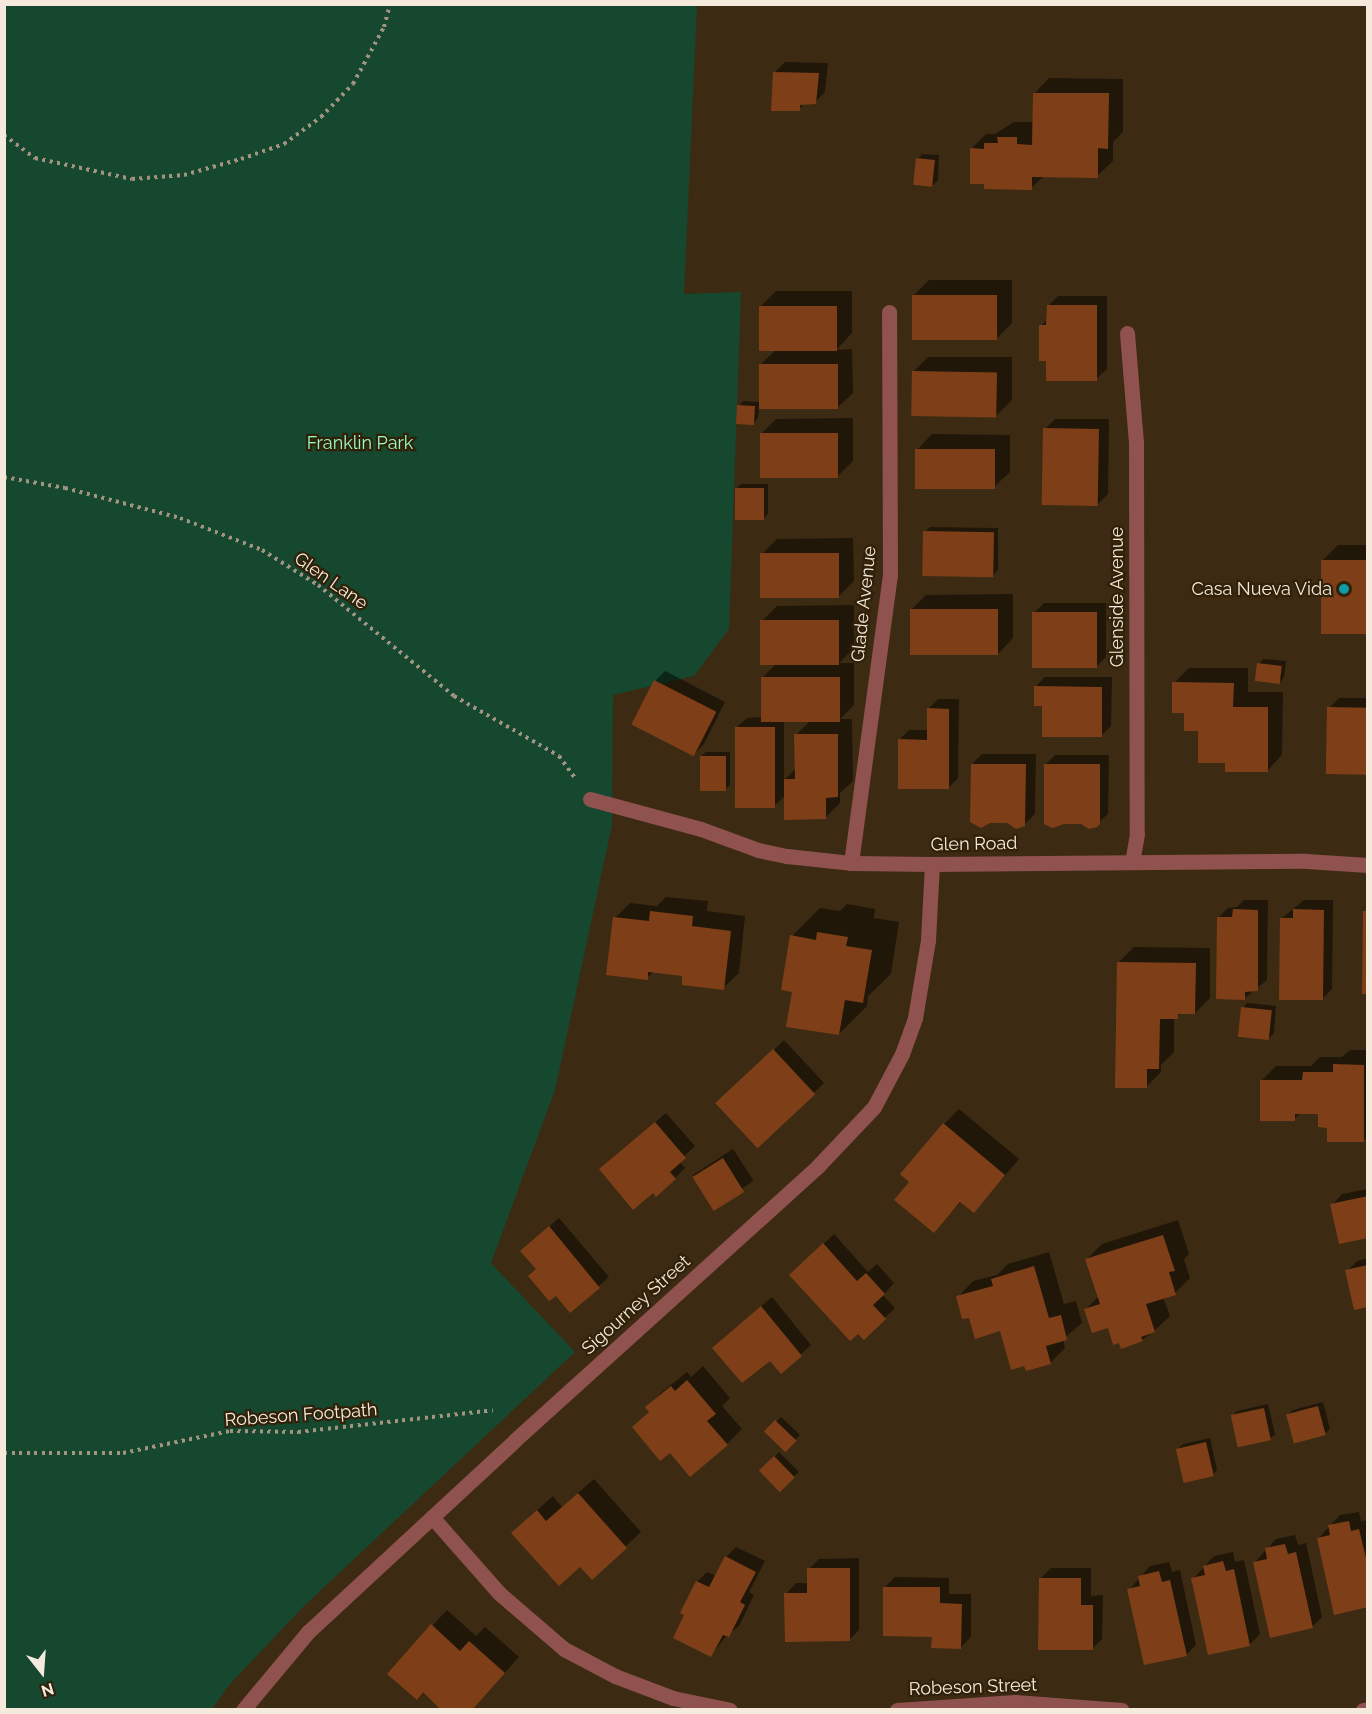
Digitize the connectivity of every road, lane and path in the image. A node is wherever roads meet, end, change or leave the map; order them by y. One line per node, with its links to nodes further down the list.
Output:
1 (390, 4): 2 (path)
2 (4, 135)
3 (889, 312): 8 (street, Glade Avenue)
4 (1127, 333): 7 (street, Glenside Avenue)
5 (4, 477): 6 (path, Glen Lane)
6 (590, 799): 8 (street, Glen Road)
7 (1132, 862): 9 (street, Glen Road); 10 (street, Glen Road)
8 (851, 863): 9 (street, Glen Road)
9 (932, 864): 13 (street, Sigourney Street)
10 (1368, 864)
11 (493, 1410): 12 (path, Robeson Footpath)
12 (4, 1454)
13 (432, 1517): 14 (street, Sigourney Street); 15 (street)
14 (243, 1710)
15 (730, 1710)
16 (897, 1710): 17 (street, Robeson Street)
17 (1122, 1710)

